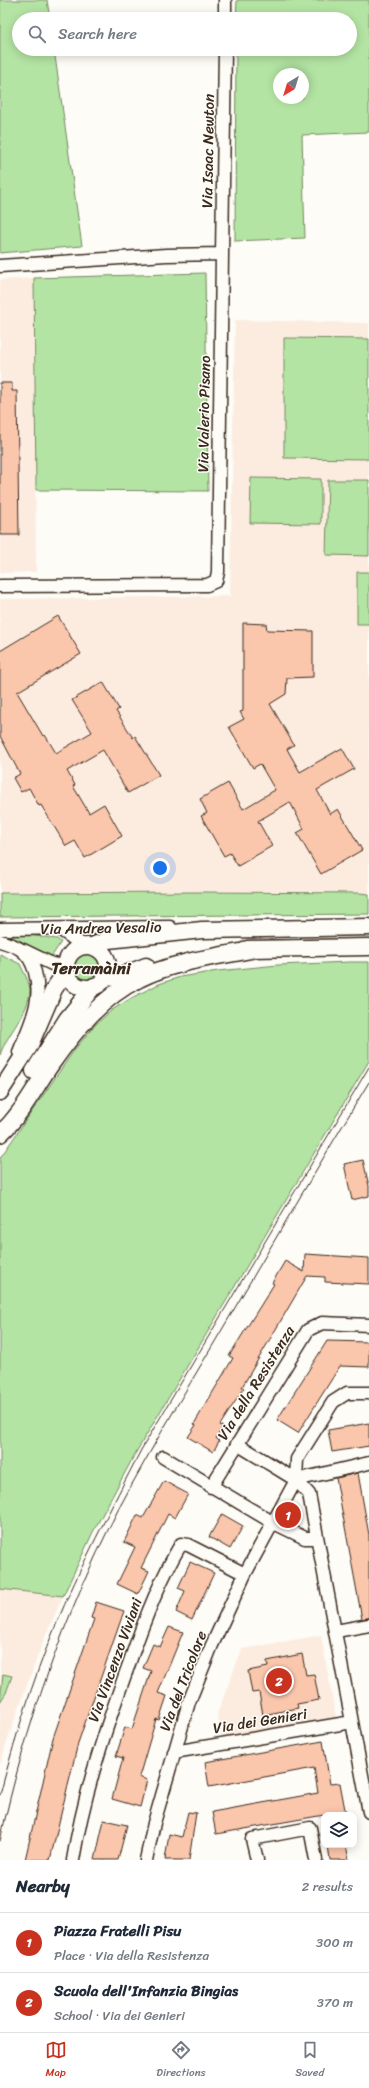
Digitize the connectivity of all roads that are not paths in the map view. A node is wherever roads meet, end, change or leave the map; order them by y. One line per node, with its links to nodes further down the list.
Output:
1 (225, 0): 2 (street)
2 (225, 12)
3 (225, 56): 4 (street, Via Isaac Newton)
4 (222, 254): 5 (street); 6 (street, Via Valerio Pisano)
5 (0, 266)
6 (0, 586)
7 (369, 927): 10 (main road, Via Andrea Vesalio)
8 (0, 929): 9 (street, Via Andrea Vesalio)
9 (59, 929): 10 (street, Via Andrea Vesalio); 12 (street)
10 (202, 930): 12 (main road, Via Andrea Vesalio)
11 (0, 941): 14 (street, Via Andrea Vesalio)
12 (88, 946): 16 (main road); 17 (main road)
13 (369, 947): 15 (main road)
14 (20, 949): 16 (street, Via Andrea Vesalio); 18 (street, Via Andrea Vesalio)
15 (256, 949): 17 (main road); 21 (main road)
16 (66, 968): 17 (main road); 18 (main road)
17 (99, 982): 20 (main road)
18 (16, 1066): 19 (main road)
19 (0, 1092)
20 (0, 1130)
21 (0, 1134)
22 (369, 1325): 24 (street, Via della Resistenza)
23 (369, 1393): 27 (street)
24 (237, 1444): 27 (street); 28 (street, Via della Resistenza)
25 (163, 1457): 28 (street)
26 (369, 1463): 27 (street)
27 (296, 1480): 29 (street); 30 (street)
28 (211, 1487): 29 (street)
29 (272, 1522): 30 (street); 31 (street, Via del Tricolore)
30 (317, 1538): 33 (street)
31 (245, 1574): 35 (street, Via del Tricolore); 38 (street, Via Vincenzo Viviani)
32 (369, 1625): 33 (street)
33 (336, 1631): 34 (street)
34 (352, 1722): 35 (street, Via dei Genieri); 36 (street)
35 (174, 1752): 39 (street, Via del Tricolore)
36 (367, 1792): 37 (street)
37 (369, 1812)
38 (73, 1860)
39 (146, 1860)
40 (256, 1860): 41 (street)
41 (316, 1860)

